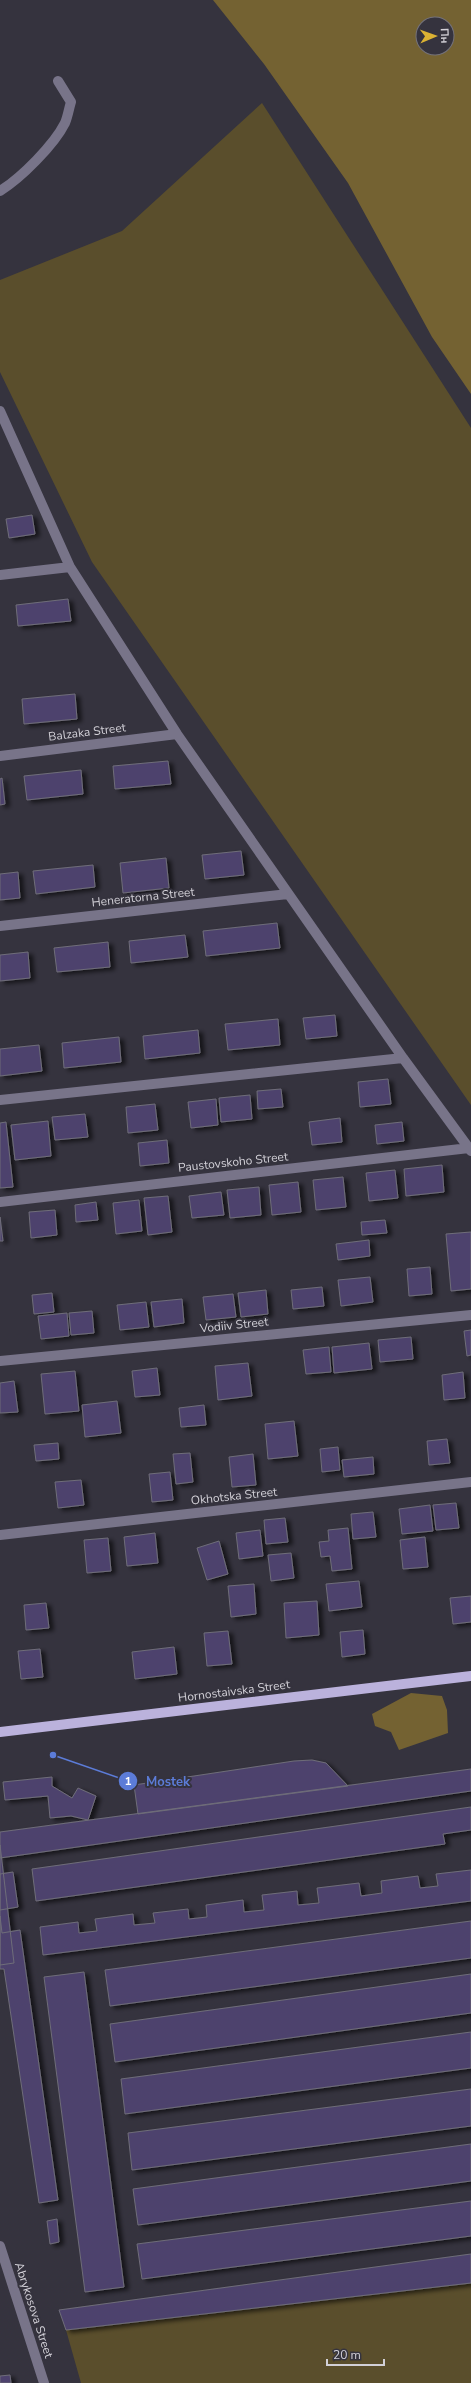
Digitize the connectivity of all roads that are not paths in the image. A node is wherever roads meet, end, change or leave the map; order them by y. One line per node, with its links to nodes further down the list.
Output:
1 (58, 81): 2 (street)
2 (0, 191)
3 (0, 411): 4 (street)
4 (70, 567): 5 (street); 6 (street)
5 (0, 575)
6 (177, 734): 7 (street, Balzaka Street); 8 (street)
7 (0, 756)
8 (288, 894): 9 (street, Heneratorna Street); 10 (street)
9 (0, 926)
10 (403, 1058): 11 (street); 12 (street)
11 (0, 1100)
12 (470, 1150): 13 (street, Paustovskoho Street)
13 (0, 1202)
14 (471, 1315): 15 (street, Vodiiv Street)
15 (0, 1361)
16 (471, 1482): 17 (street, Okhotska Street)
17 (0, 1535)
18 (471, 1676): 19 (main road, Hornostaivska Street)
19 (0, 1732)
20 (1, 2252): 21 (street, Abrykosova Street)
21 (44, 2383)

